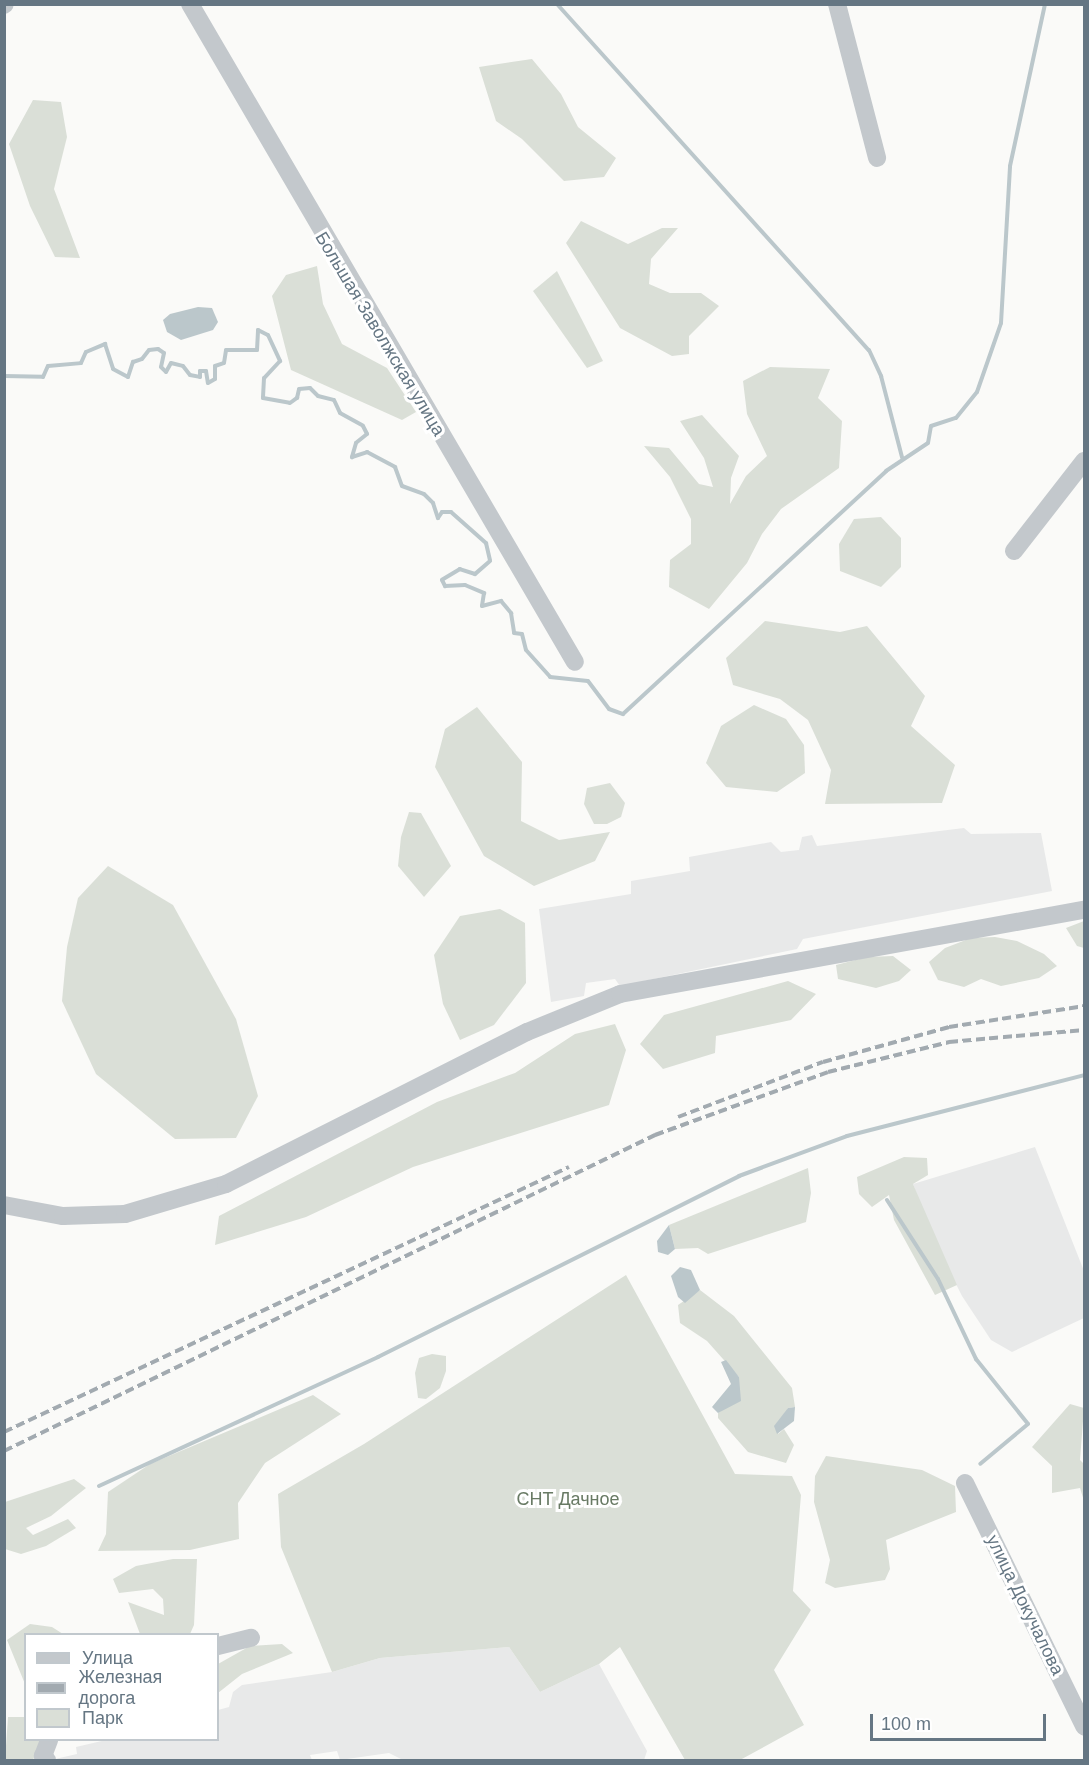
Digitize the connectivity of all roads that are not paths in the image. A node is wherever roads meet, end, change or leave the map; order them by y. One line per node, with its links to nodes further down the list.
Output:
1 (190, 4): 6 (street, Большая Заволжская улица)
2 (837, 4): 3 (street)
3 (877, 158)
4 (1084, 461): 5 (street)
5 (1014, 551)
6 (574, 662)
7 (1084, 910): 8 (street)
8 (4, 1205)
9 (965, 1483): 12 (street, улица Докучалова)
10 (251, 1638): 11 (street)
11 (219, 1646)
12 (1084, 1726)
13 (49, 1741): 14 (street)
14 (47, 1761)

